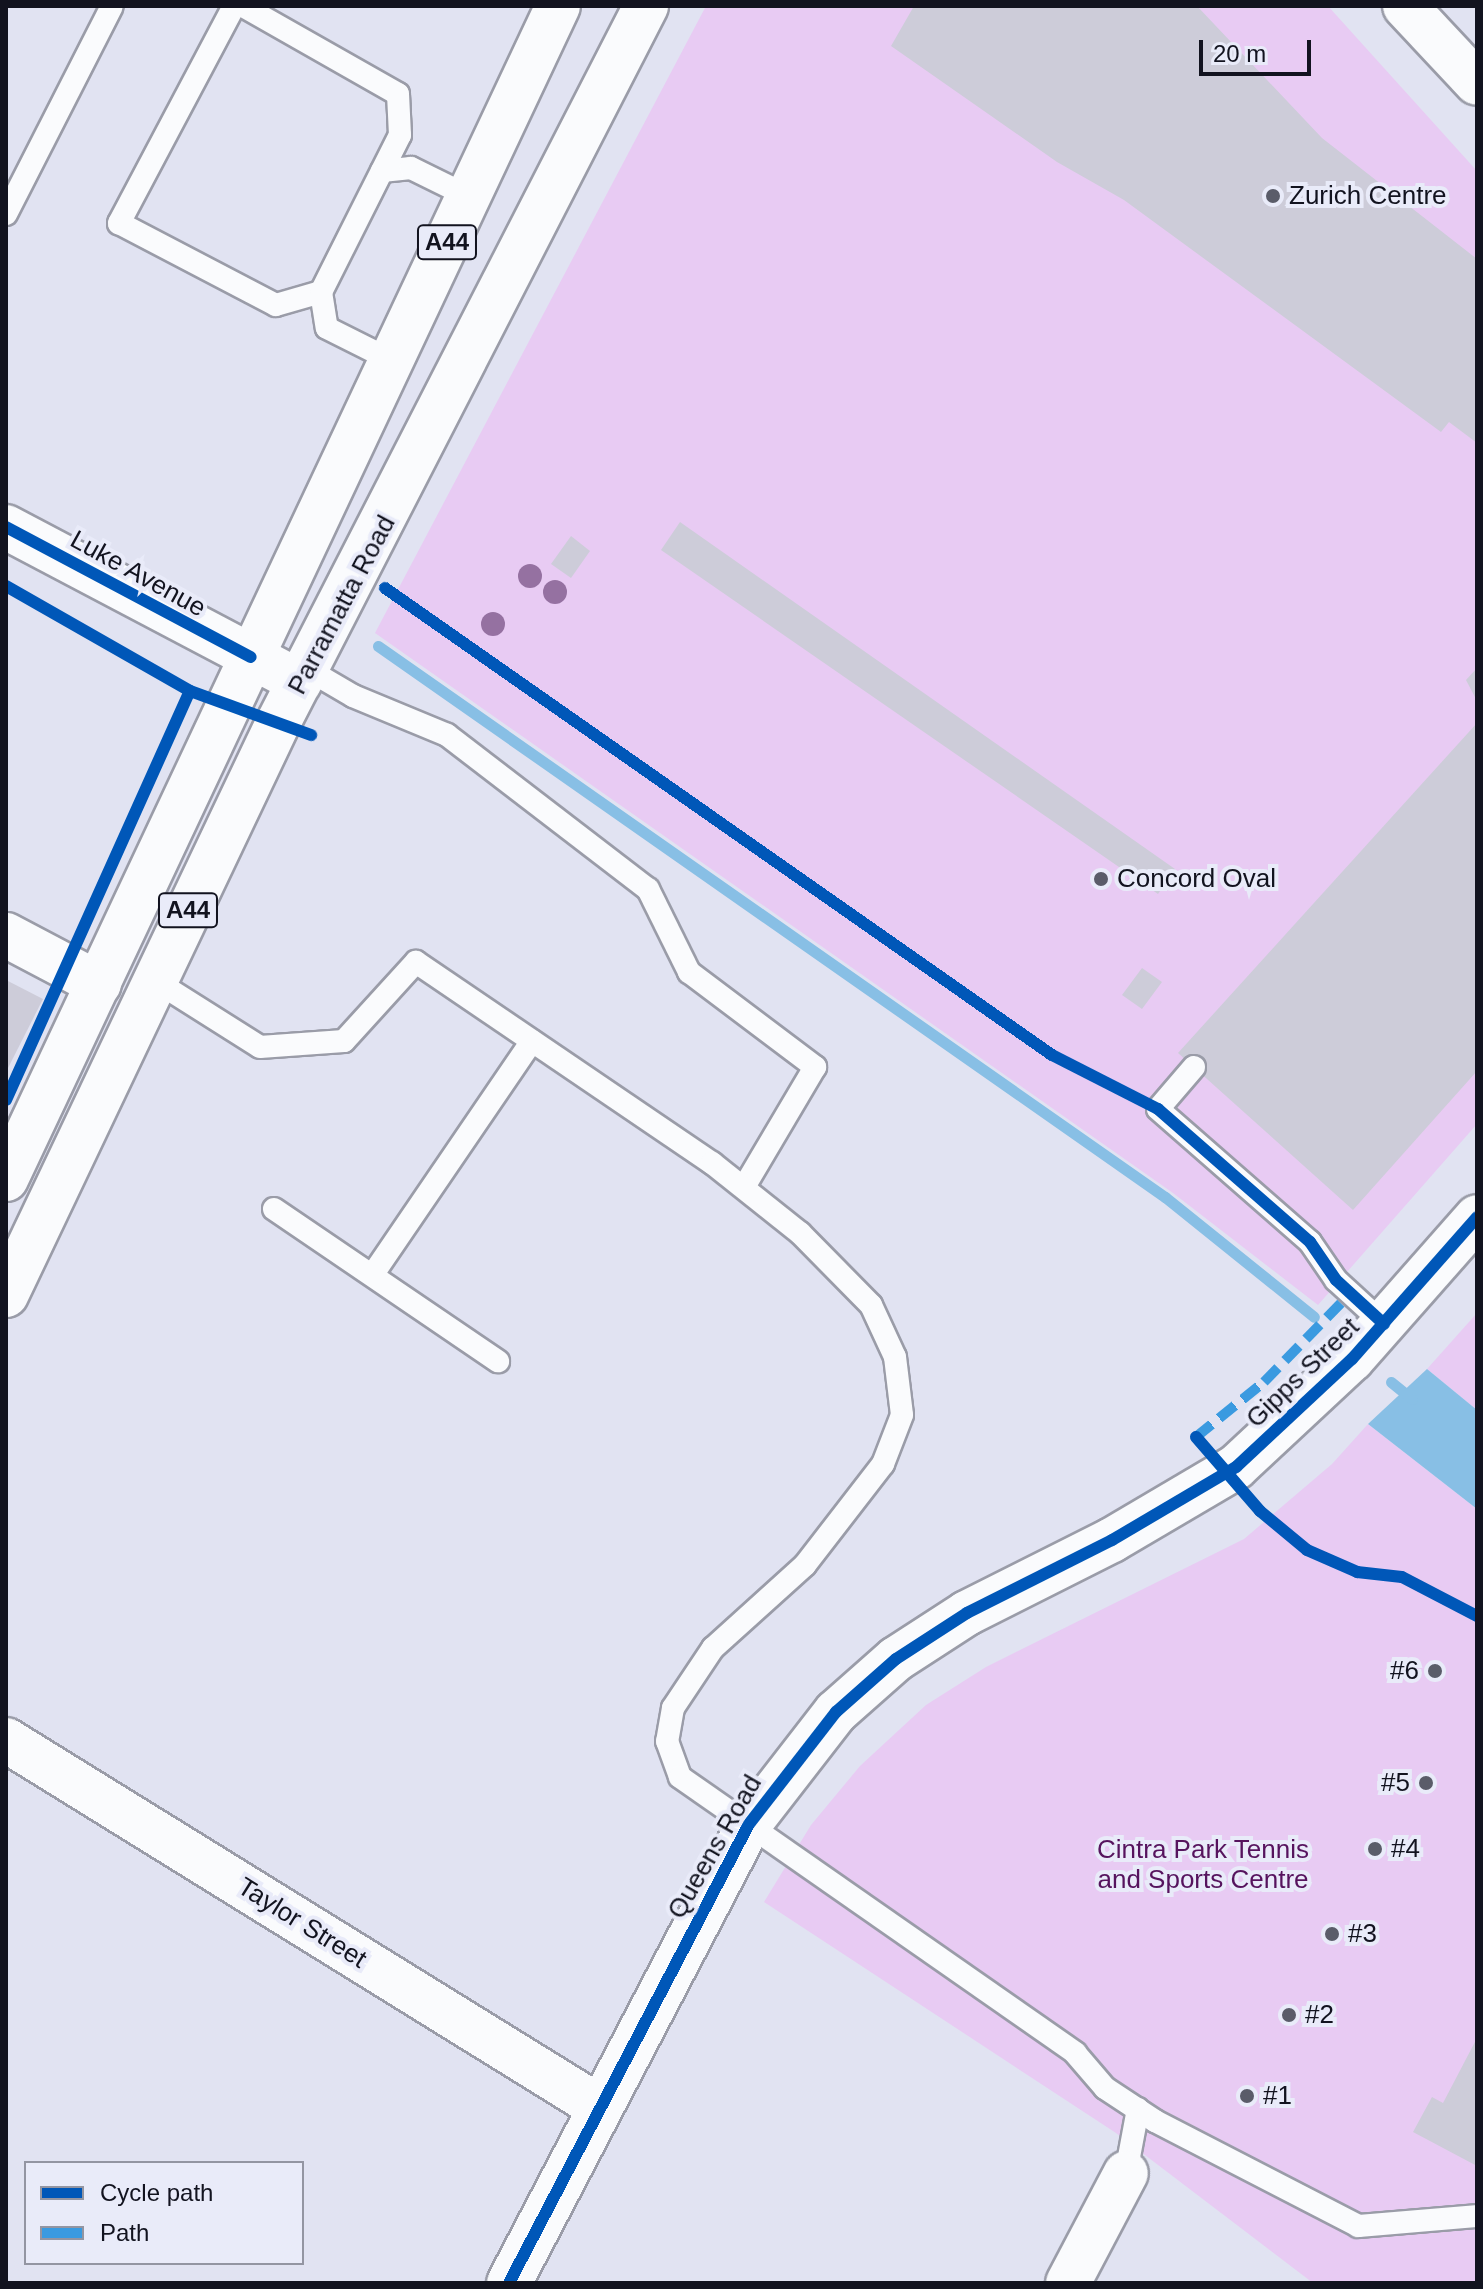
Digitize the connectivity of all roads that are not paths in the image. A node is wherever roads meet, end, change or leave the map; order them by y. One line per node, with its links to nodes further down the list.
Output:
1 (112, 6): 10 (lane)
2 (234, 6): 11 (lane)
3 (243, 6): 8 (lane)
4 (558, 6): 9 (main road, A44)
5 (646, 6): 13 (main road, Parramatta Road / A44)
6 (1405, 6): 7 (main road)
7 (1477, 83)
8 (382, 171): 9 (lane); 11 (lane)
9 (468, 196): 12 (main road, A44)
10 (6, 214)
11 (321, 292): 12 (lane)
12 (391, 360): 13 (main road); 15 (main road, A44)
13 (451, 387): 16 (main road, Parramatta Road / A44)
14 (6, 527): 15 (main road, Luke Avenue)
15 (251, 657): 16 (main road, Luke Avenue); 19 (main road, A44)
16 (304, 676): 18 (main road, Parramatta Road / A44); 23 (lane)
17 (6, 935): 19 (main road)
18 (154, 980): 20 (lane); 27 (main road, Parramatta Road / A44)
19 (99, 984): 22 (main road, A44)
20 (532, 1041): 23 (lane); 26 (lane)
21 (1194, 1067): 28 (lane)
22 (6, 1179)
23 (744, 1187): 32 (lane)
24 (274, 1209): 26 (lane)
25 (1477, 1217): 28 (main road, Gipps Street)
26 (373, 1274): 29 (lane)
27 (6, 1295)
28 (1384, 1324): 30 (main road, Gipps Street)
29 (498, 1361)
30 (1174, 1506): 32 (main road, Queens Road)
31 (6, 1740): 33 (main road, Taylor Street)
32 (749, 1824): 33 (main road, Queens Road); 34 (lane)
33 (599, 2107): 37 (main road, Queens Road)
34 (1138, 2109): 35 (lane); 36 (lane)
35 (1126, 2173): 38 (main road)
36 (1477, 2216)
37 (509, 2283)
38 (1068, 2283)

